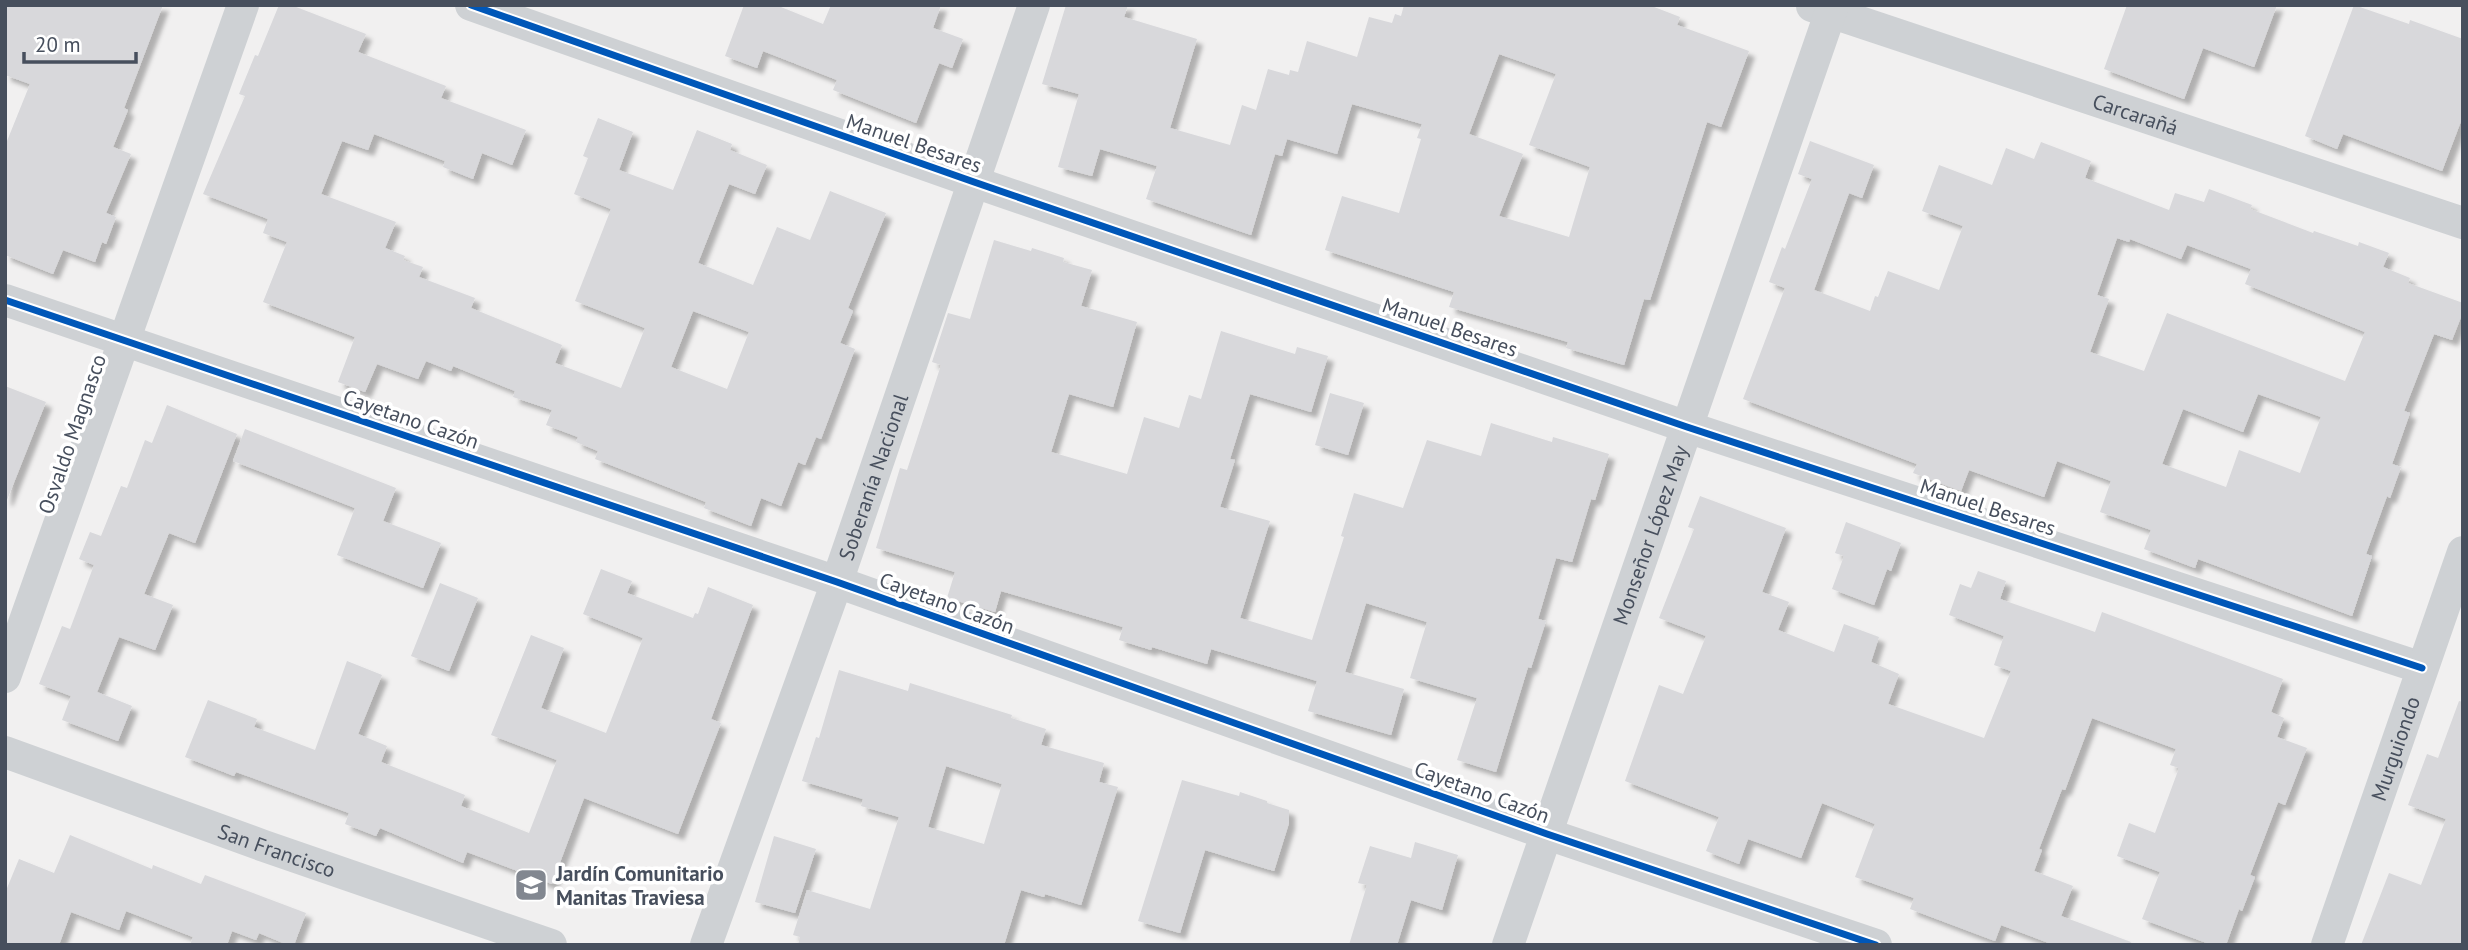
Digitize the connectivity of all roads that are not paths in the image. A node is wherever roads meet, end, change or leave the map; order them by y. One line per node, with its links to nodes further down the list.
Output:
1 (243, 5): 8 (street, Osvaldo Magnasco)
2 (471, 5): 5 (street, Manuel Besares)
3 (1034, 5): 5 (street, Soberanía Nacional)
4 (1825, 8): 6 (street, Carcarañá); 9 (street, Monseñor López May)
5 (974, 182): 9 (street, Manuel Besares); 11 (street, Soberanía Nacional)
6 (2463, 223)
7 (5, 300): 8 (street, Cayetano Cazón)
8 (123, 340): 11 (street, Cayetano Cazón); 13 (street, Osvaldo Magnasco)
9 (1687, 427): 12 (street, Manuel Besares); 15 (street, Monseñor López May)
10 (2463, 552): 12 (street, Murguiondo)
11 (837, 582): 15 (street, Cayetano Cazón); 17 (street, Soberanía Nacional)
12 (2422, 668): 20 (street, Murguiondo)
13 (5, 677)
14 (5, 752): 16 (street, San Francisco)
15 (1547, 834): 18 (street, Monseñor López May); 19 (street, Cayetano Cazón)
16 (551, 945)
17 (706, 945)
18 (1508, 945)
19 (1876, 945)
20 (2327, 945)

